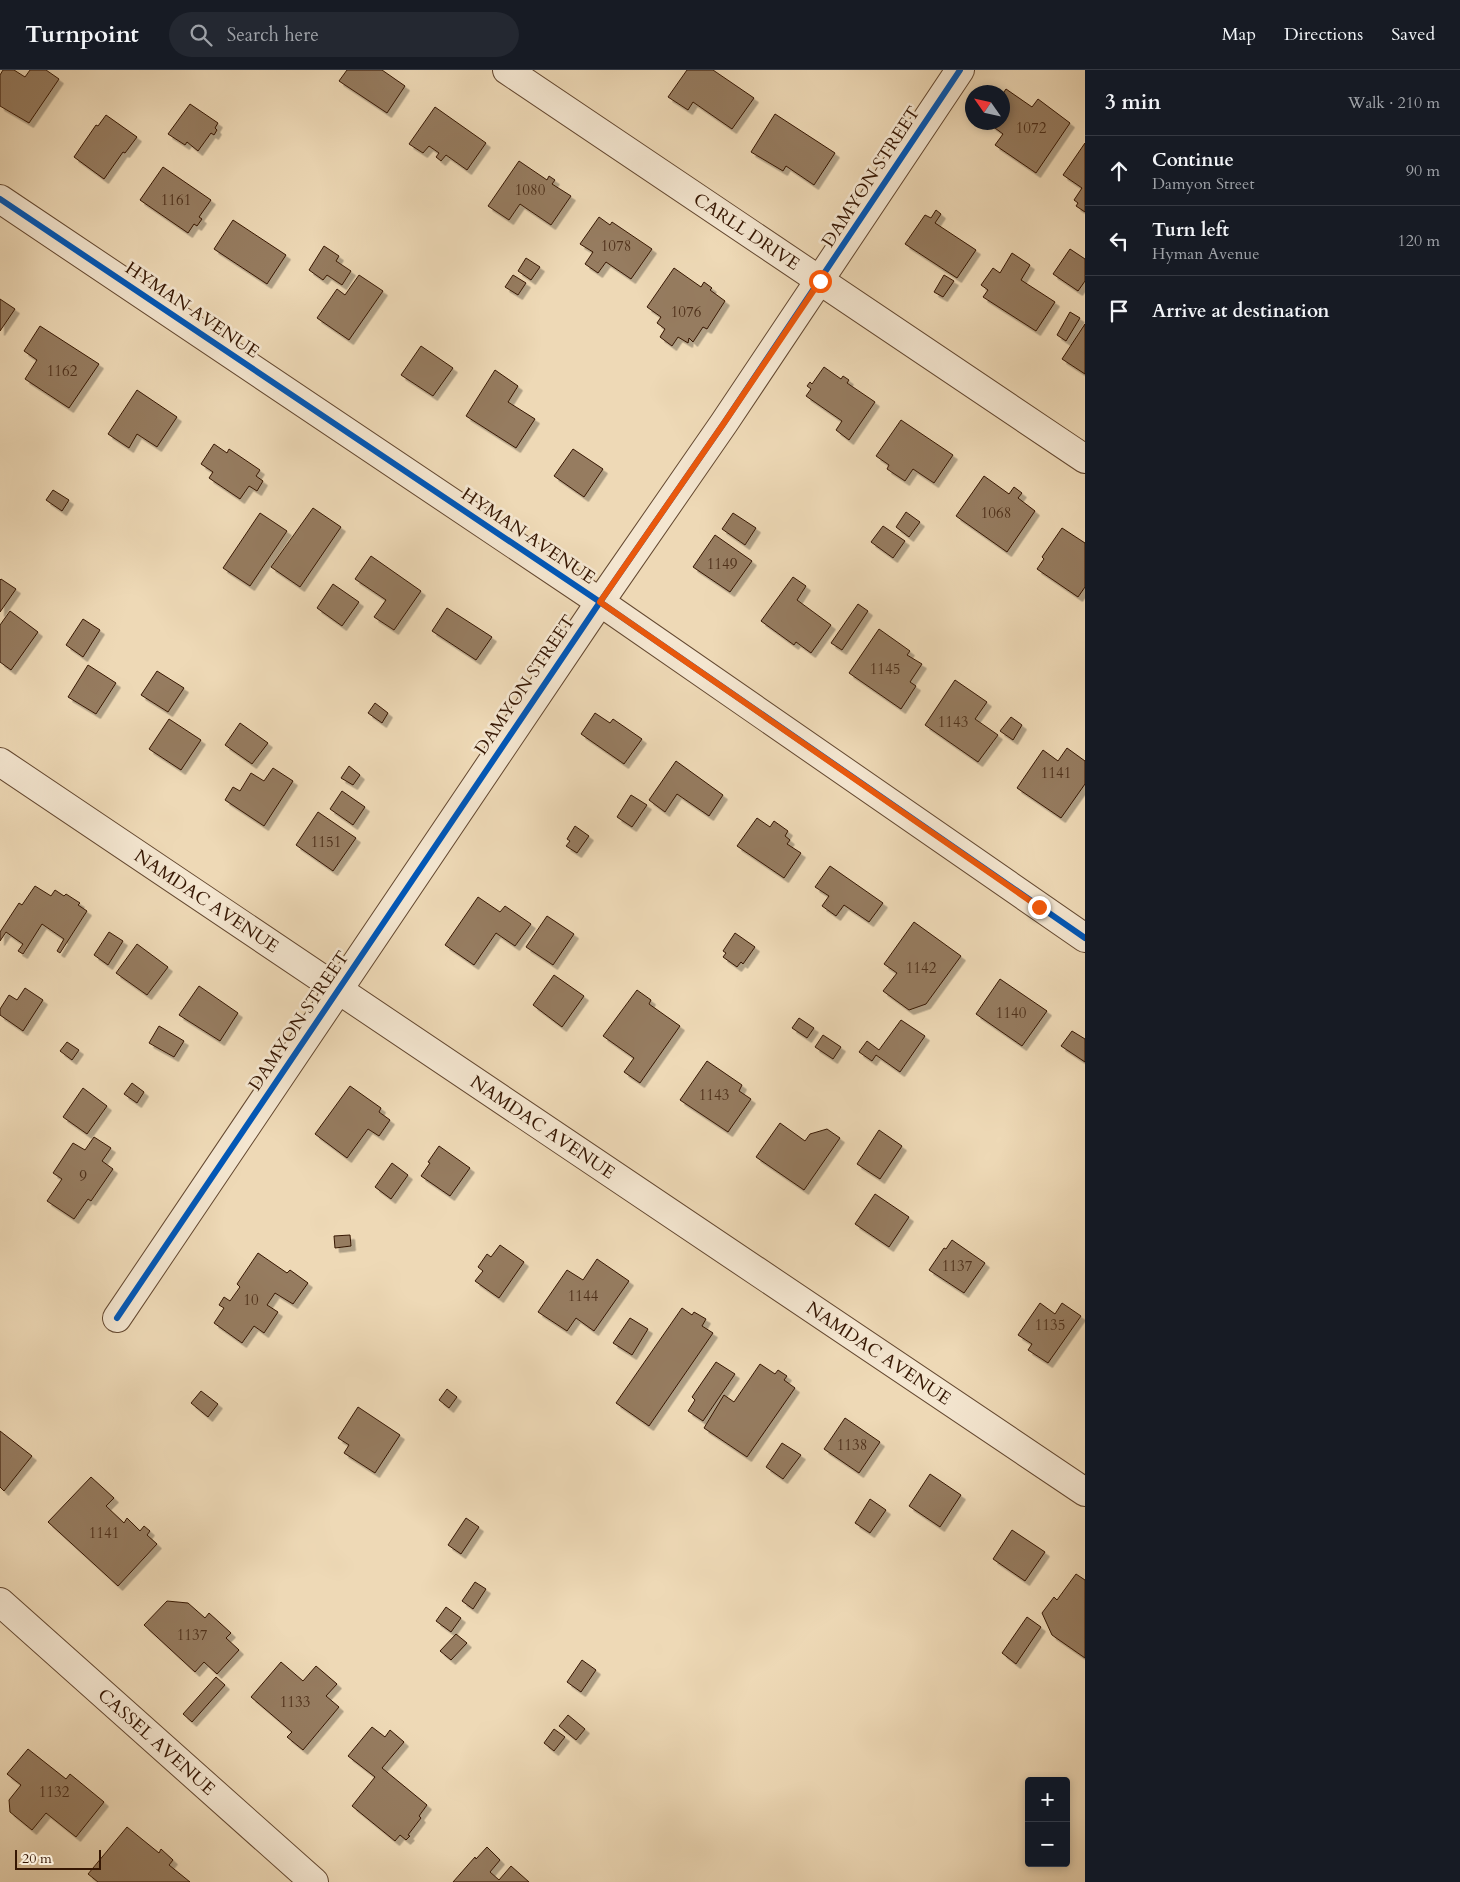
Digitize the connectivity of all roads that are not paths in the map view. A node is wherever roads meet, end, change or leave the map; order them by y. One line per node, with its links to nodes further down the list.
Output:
1 (507, 70): 4 (street, CARLL DRIVE)
2 (960, 70): 4 (street, DAMYON STREET)
3 (0, 199): 6 (street, HYMAN AVENUE)
4 (820, 281): 5 (street, CARLL DRIVE); 6 (street, DAMYON STREET)
5 (1085, 458)
6 (600, 602): 8 (street, HYMAN AVENUE); 9 (street, DAMYON STREET)
7 (0, 762): 9 (street, NAMDAC AVENUE)
8 (1085, 938)
9 (339, 988): 10 (street, DAMYON STREET); 11 (street, NAMDAC AVENUE)
10 (117, 1318)
11 (1085, 1492)
12 (0, 1602): 13 (street, CASSEL AVENUE)
13 (314, 1882)

